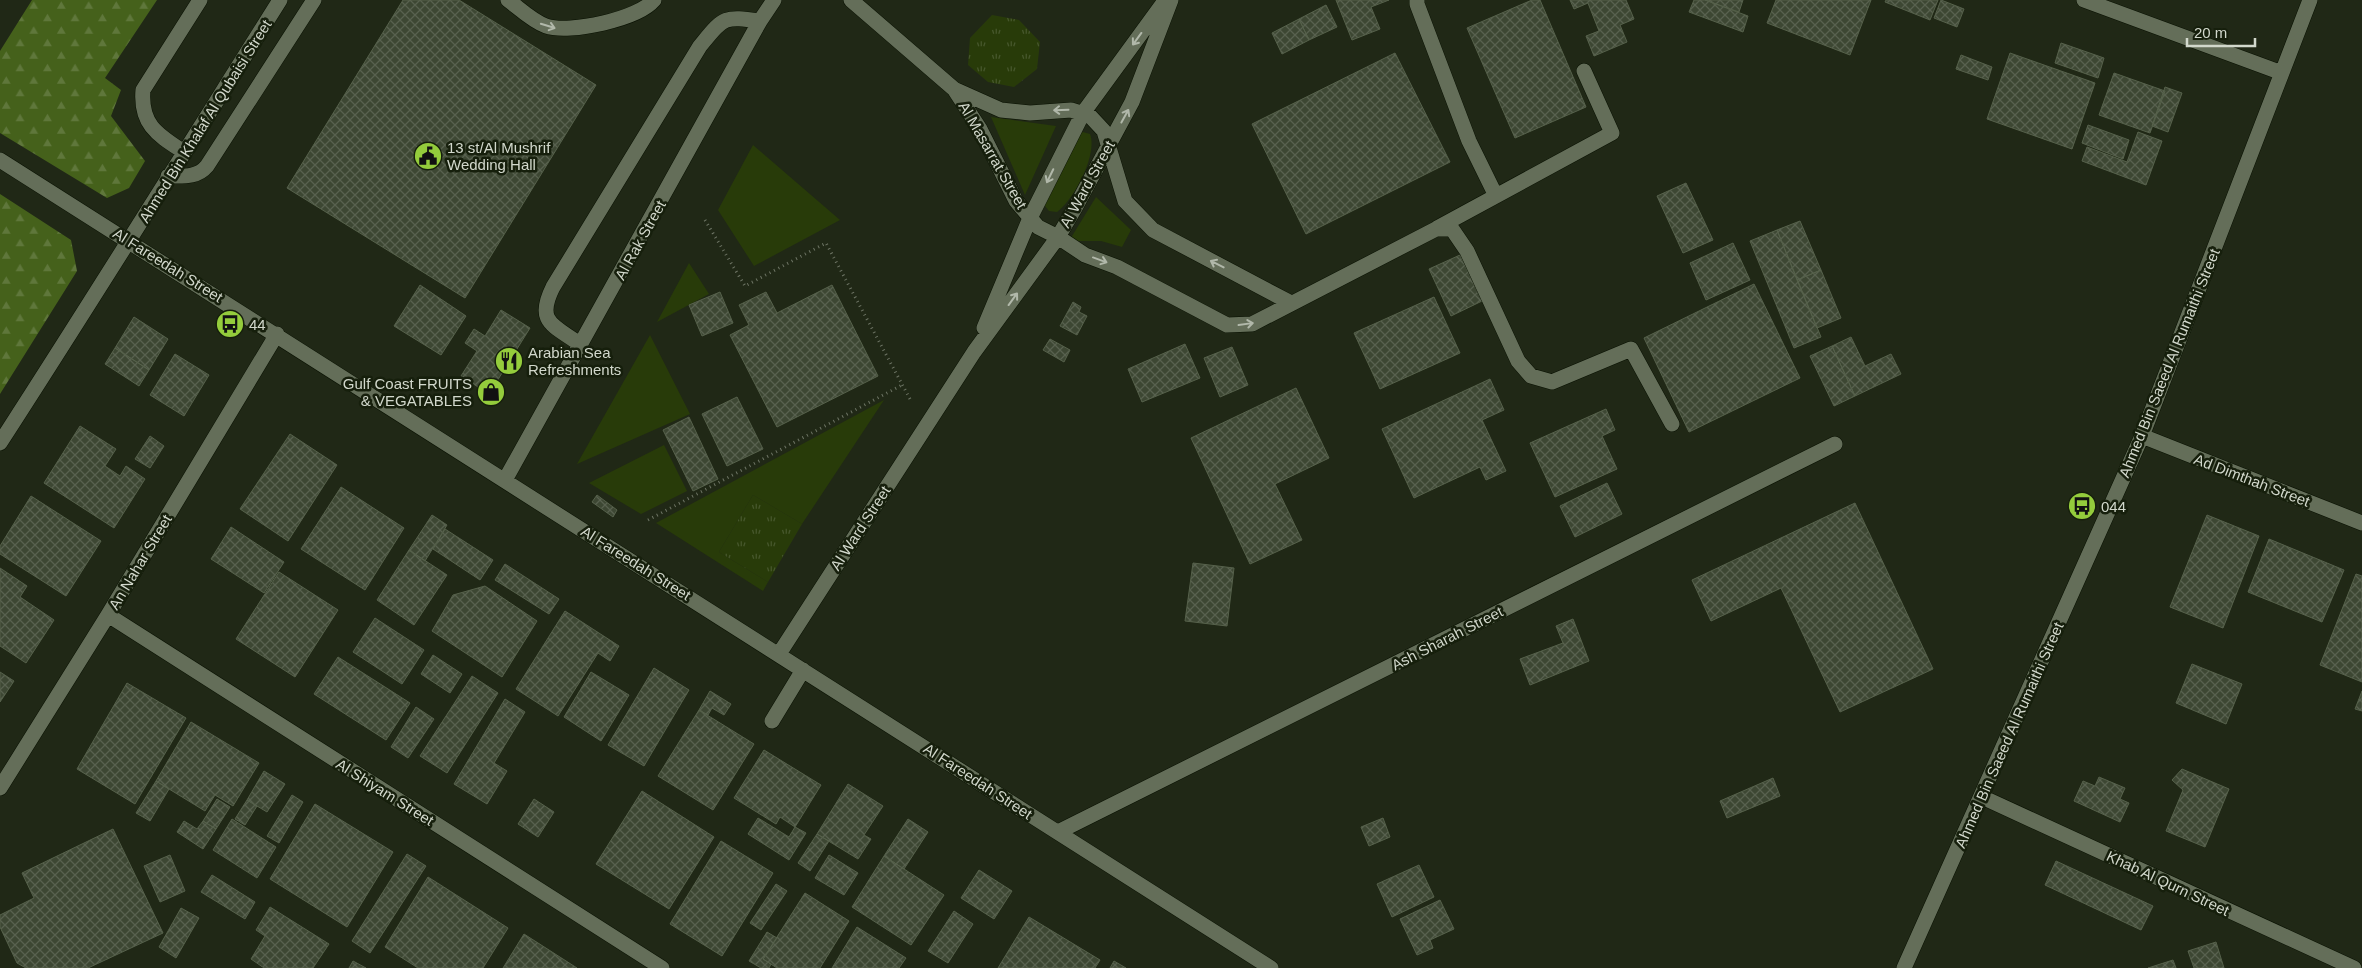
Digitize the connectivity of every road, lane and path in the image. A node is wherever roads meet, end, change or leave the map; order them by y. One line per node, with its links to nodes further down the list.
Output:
1 (200, 0): 19 (street)
2 (280, 0): 19 (street, Ahmed Bin Khalaf Al Qubaisi Street)
3 (314, 0): 21 (street)
4 (508, 0): 5 (street, one-way to 5)
5 (654, 0)
6 (774, 0): 13 (street, Al Rak Street)
7 (850, 0): 16 (street, Al Masarrat Street)
8 (1166, 0): 17 (street, Al Ward Street, one-way to 17)
9 (1171, 0): 18 (street, Al Ward Street, one-way to 9)
10 (1417, 0): 22 (street)
11 (2084, 0): 15 (street)
12 (2310, 0): 15 (street, Ahmed Bin Saeed Al Rumaithi Street)
13 (760, 21): 30 (street, Al Rak Street); 30 (street)
14 (1584, 71): 22 (street, Al Masarrat Street)
15 (2282, 73): 35 (street, Ahmed Bin Saeed Al Rumaithi Street)
16 (954, 89): 17 (street, Al Masarrat Street, one-way to 16); 23 (street, Al Masarrat Street)
17 (1083, 113): 18 (street); 23 (street, Al Ward Street, one-way to 23)
18 (1108, 146): 26 (street, Al Ward Street); 28 (street, one-way to 18)
19 (184, 152): 21 (street, Ahmed Bin Khalaf Al Qubaisi Street)
20 (0, 160): 27 (street, Al Fareedah Street)
21 (168, 176): 27 (street, Ahmed Bin Khalaf Al Qubaisi Street)
22 (1496, 196): 25 (street, Al Masarrat Street)
23 (1030, 218): 26 (street, Al Masarrat Street); 31 (street, Al Ward Street)
24 (705, 220): 32 (path)
25 (1436, 229): 28 (street, Al Masarrat Street); 34 (street)
26 (1058, 237): 28 (street, Al Masarrat Street, one-way to 28); 31 (street, Al Ward Street, one-way to 26)
27 (130, 241): 29 (street, Al Fareedah Street); 36 (street, Ahmed Bin Khalaf Al Qubaisi Street)
28 (1291, 302)
29 (276, 334): 38 (street, Al Fareedah Street); 41 (street, An Nahar Street)
30 (581, 345): 38 (street, Al Rak Street)
31 (974, 352): 42 (street, Al Ward Street)
32 (902, 385): 33 (path); 39 (path)
33 (910, 399)
34 (1672, 424)
35 (2142, 436): 40 (street, Ad Dimthah Street); 46 (street, Ahmed Bin Saeed Al Rumaithi Street)
36 (0, 443)
37 (1835, 444): 47 (street, Ash Sharah Street)
38 (506, 480): 42 (street, Al Fareedah Street)
39 (648, 520)
40 (2362, 523)
41 (108, 615): 45 (street, An Nahar Street); 48 (street, Al Shiyam Street)
42 (779, 654): 43 (street, Al Fareedah Street)
43 (803, 670): 44 (street); 47 (street, Al Fareedah Street)
44 (772, 721)
45 (0, 788)
46 (1982, 797): 50 (street, Ahmed Bin Saeed Al Rumaithi Street); 51 (street, Khab Al Qurn Street)
47 (1058, 832): 49 (street, Al Fareedah Street)
48 (657, 966)
49 (1271, 968)
50 (1904, 968)
51 (2354, 968)

